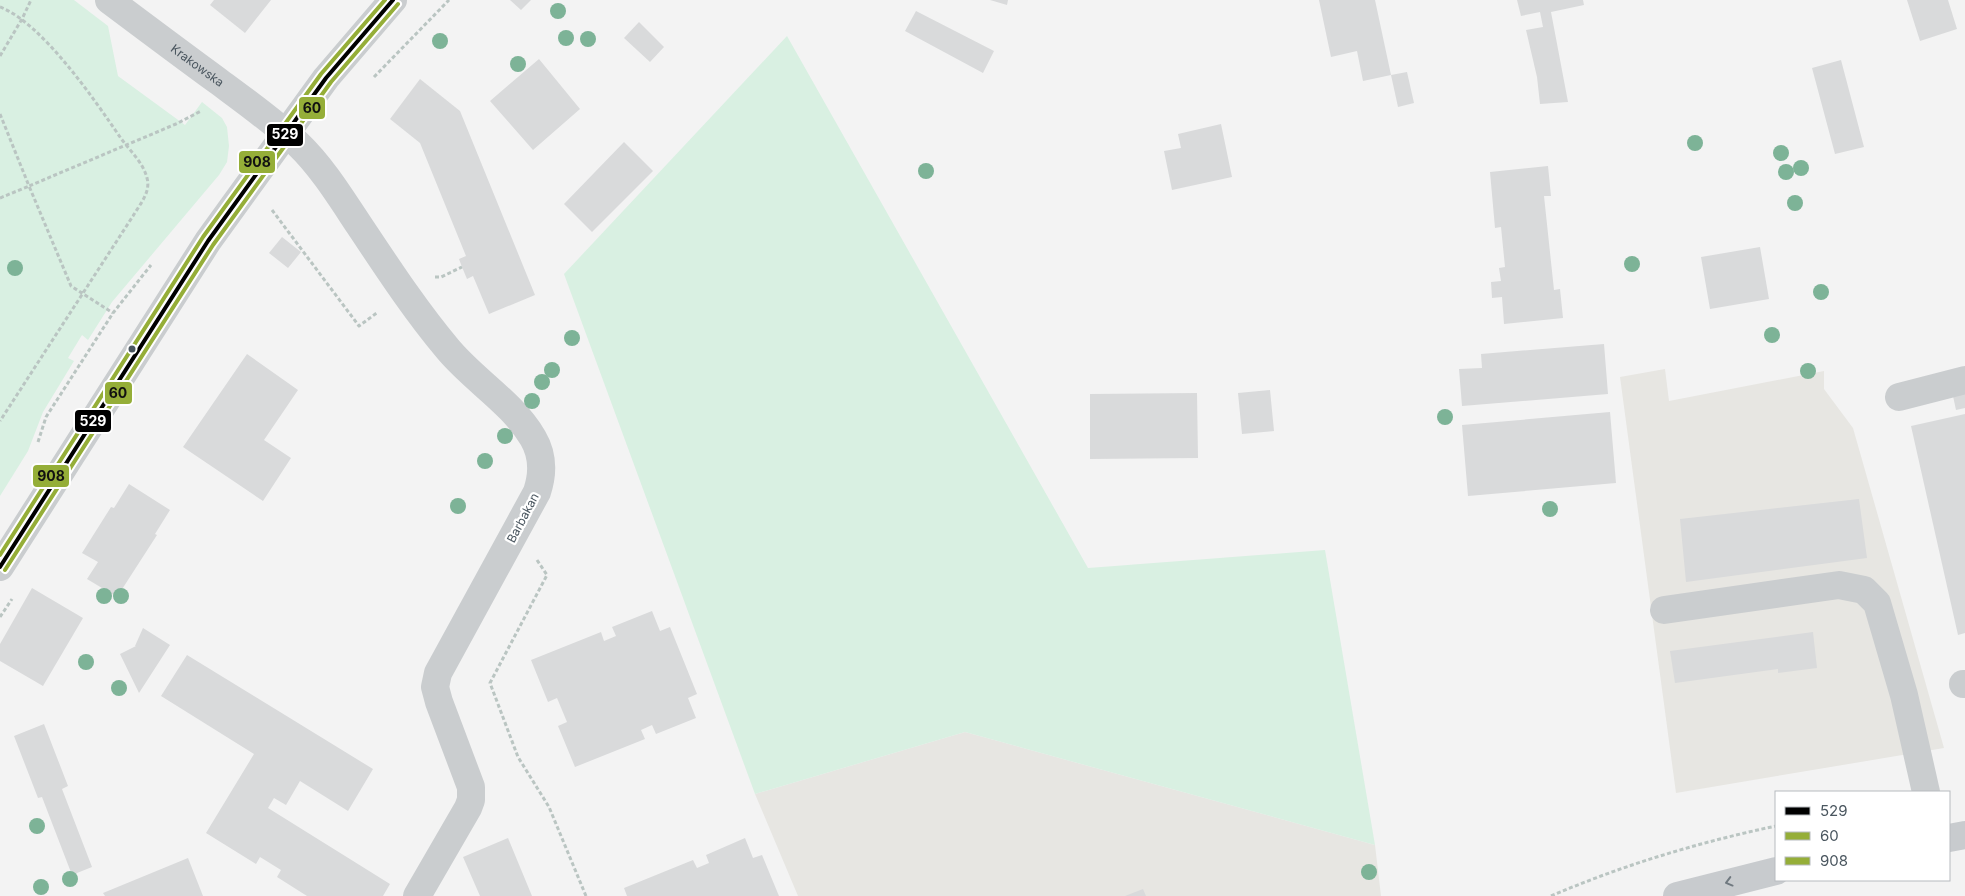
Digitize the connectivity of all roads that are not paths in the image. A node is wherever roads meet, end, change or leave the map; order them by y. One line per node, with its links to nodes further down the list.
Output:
1 (108, 0): 3 (street, Krakowska)
2 (393, 0): 3 (street)
3 (285, 133): 6 (street); 12 (street, Barbakan)
4 (1965, 380): 5 (street)
5 (1899, 397)
6 (0, 567)
7 (1664, 610): 8 (street)
8 (1926, 791)
9 (1965, 835): 10 (main road)
10 (1950, 838)
11 (1775, 870): 13 (main road, one-way to 13)
12 (417, 896)
13 (1677, 896)

